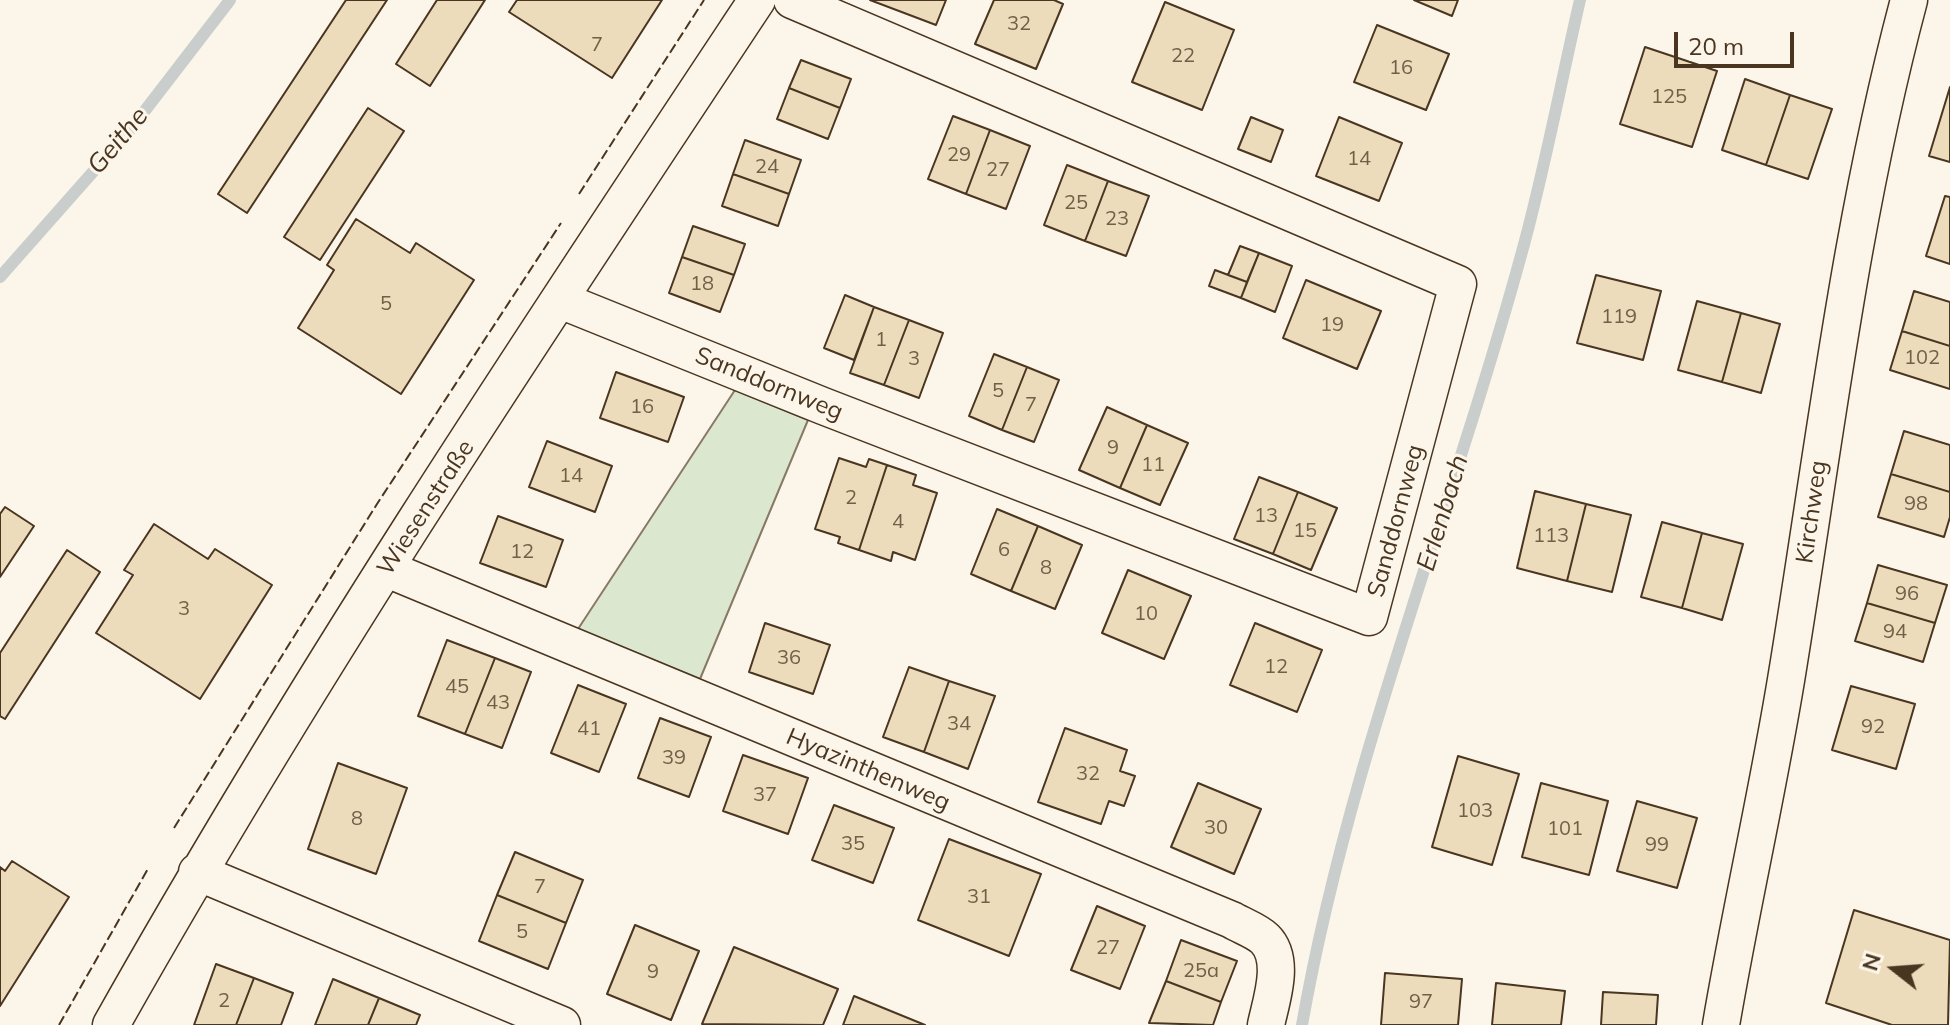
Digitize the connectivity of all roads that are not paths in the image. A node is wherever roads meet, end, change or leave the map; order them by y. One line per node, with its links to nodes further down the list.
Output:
1 (757, 0): 4 (street, Wiesenstraße)
2 (792, 0): 4 (street, Sanddornweg)
3 (1909, 0): 10 (street, Kirchweg)
4 (560, 300): 5 (street, Wiesenstraße)
5 (387, 569): 6 (street, Wiesenstraße); 9 (street, Hyazinthenweg)
6 (197, 872): 7 (street, Wiesenstraße); 8 (street)
7 (111, 1025)
8 (562, 1025)
9 (1266, 1025)
10 (1721, 1025)

